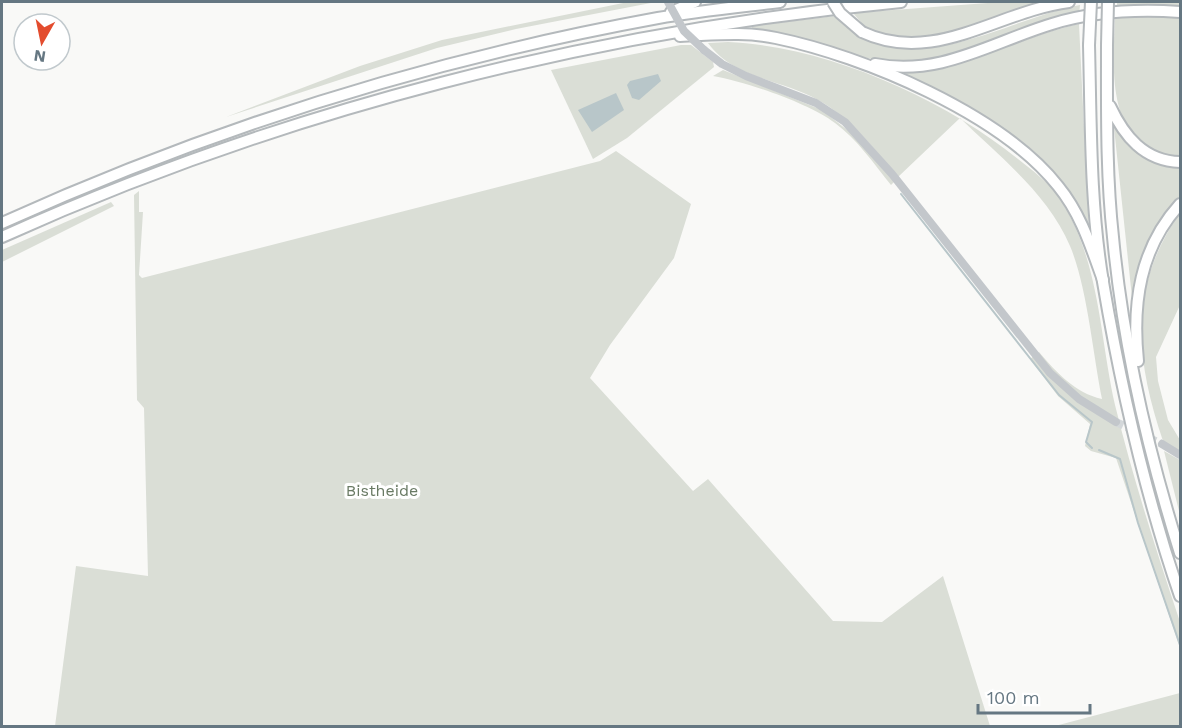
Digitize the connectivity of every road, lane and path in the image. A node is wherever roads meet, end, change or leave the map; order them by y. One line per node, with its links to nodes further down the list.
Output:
1 (668, 2): 19 (street, bridge)
2 (695, 2): 10 (highway)
3 (780, 2): 10 (highway)
4 (833, 2): 6 (highway, bridge)
5 (901, 2): 11 (highway)
6 (1069, 2)
7 (1091, 2): 18 (highway, bridge)
8 (1108, 2): 13 (highway, bridge)
9 (1180, 12): 12 (highway)
10 (660, 18): 16 (highway)
11 (638, 38): 12 (highway); 17 (highway)
12 (842, 57): 18 (highway)
13 (1107, 100): 14 (highway); 20 (highway)
14 (1180, 162)
15 (1180, 204): 20 (highway)
16 (2, 223)
17 (2, 237)
18 (1103, 280): 24 (highway)
19 (1116, 422)
20 (1145, 423): 23 (highway)
21 (1161, 444): 22 (street)
22 (1180, 455)
23 (1180, 553)
24 (1180, 596)

